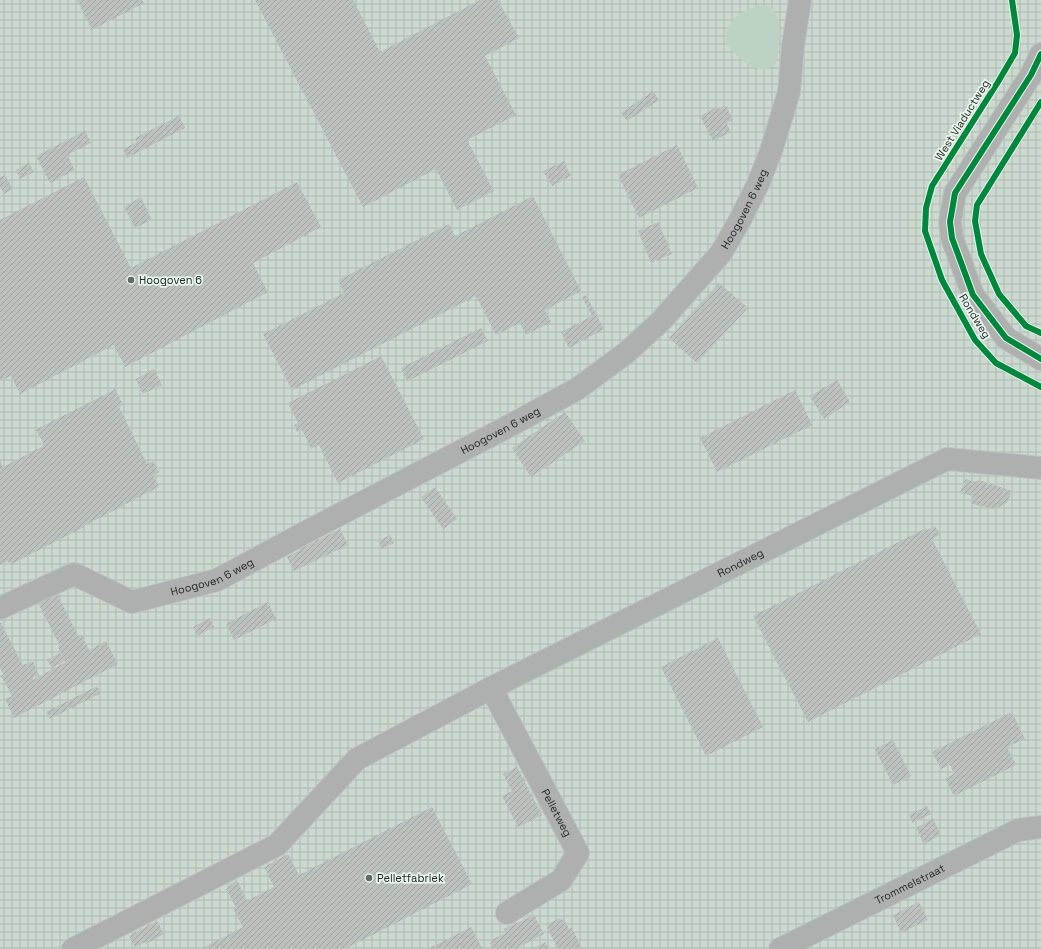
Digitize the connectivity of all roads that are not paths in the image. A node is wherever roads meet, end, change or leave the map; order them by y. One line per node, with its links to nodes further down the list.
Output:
1 (800, 0): 5 (street, Hoogoven 6 weg)
2 (1041, 54): 3 (street, Rondweg)
3 (1041, 359)
4 (1041, 468): 6 (street, Rondweg)
5 (0, 608)
6 (492, 688): 8 (street, Pelletweg); 9 (street, Rondweg)
7 (1041, 827): 10 (street, Trommelstraat)
8 (507, 913)
9 (73, 949)
10 (780, 949)

